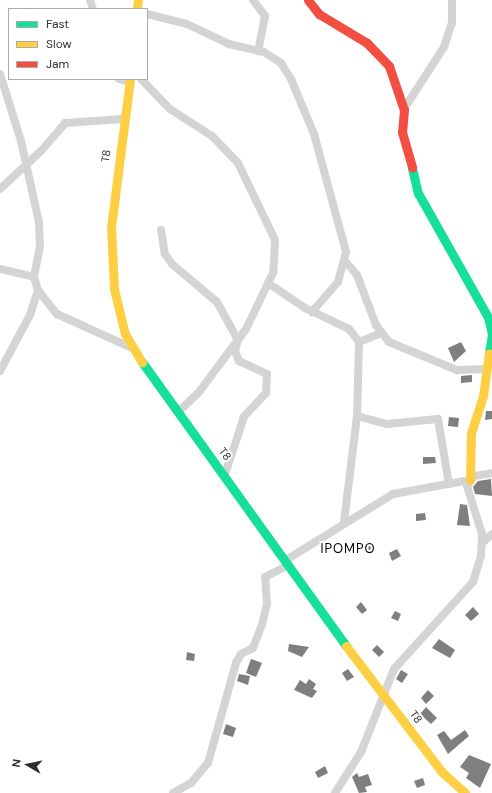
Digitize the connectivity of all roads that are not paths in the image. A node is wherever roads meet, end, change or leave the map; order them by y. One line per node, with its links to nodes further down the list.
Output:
1 (253, 0): 5 (street)
2 (308, 0): 10 (street)
3 (452, 0): 10 (street)
4 (148, 14): 5 (street)
5 (258, 51): 15 (street)
6 (0, 74): 9 (street)
7 (142, 80): 18 (street)
8 (130, 81): 11 (street, T8)
9 (1, 85): 12 (street)
10 (404, 110): 26 (street)
11 (124, 119): 12 (street); 24 (street, T8)
12 (26, 165): 13 (street); 17 (street)
13 (0, 189)
14 (162, 230): 22 (street)
15 (346, 262): 20 (street); 21 (street)
16 (0, 269): 17 (street)
17 (34, 277): 19 (street)
18 (268, 283): 20 (street); 22 (street)
19 (38, 290): 24 (street); 25 (street)
20 (312, 312): 23 (street)
21 (381, 333): 23 (street); 26 (street)
22 (238, 340): 27 (street); 30 (street)
23 (358, 342): 28 (street)
24 (132, 348): 27 (street, T8)
25 (0, 371)
26 (488, 374): 31 (street)
27 (177, 413): 30 (street, T8)
28 (357, 416): 32 (street); 33 (street)
29 (492, 473): 31 (street)
30 (226, 474): 36 (street, T8)
31 (470, 480): 32 (street); 35 (street)
32 (448, 484): 33 (street)
33 (344, 522): 36 (street)
34 (492, 534): 35 (street)
35 (482, 543): 37 (street)
36 (287, 562): 37 (street, T8); 38 (street)
37 (383, 695): 39 (street); 40 (street, T8)
38 (173, 793)
39 (335, 793)
40 (465, 793)

